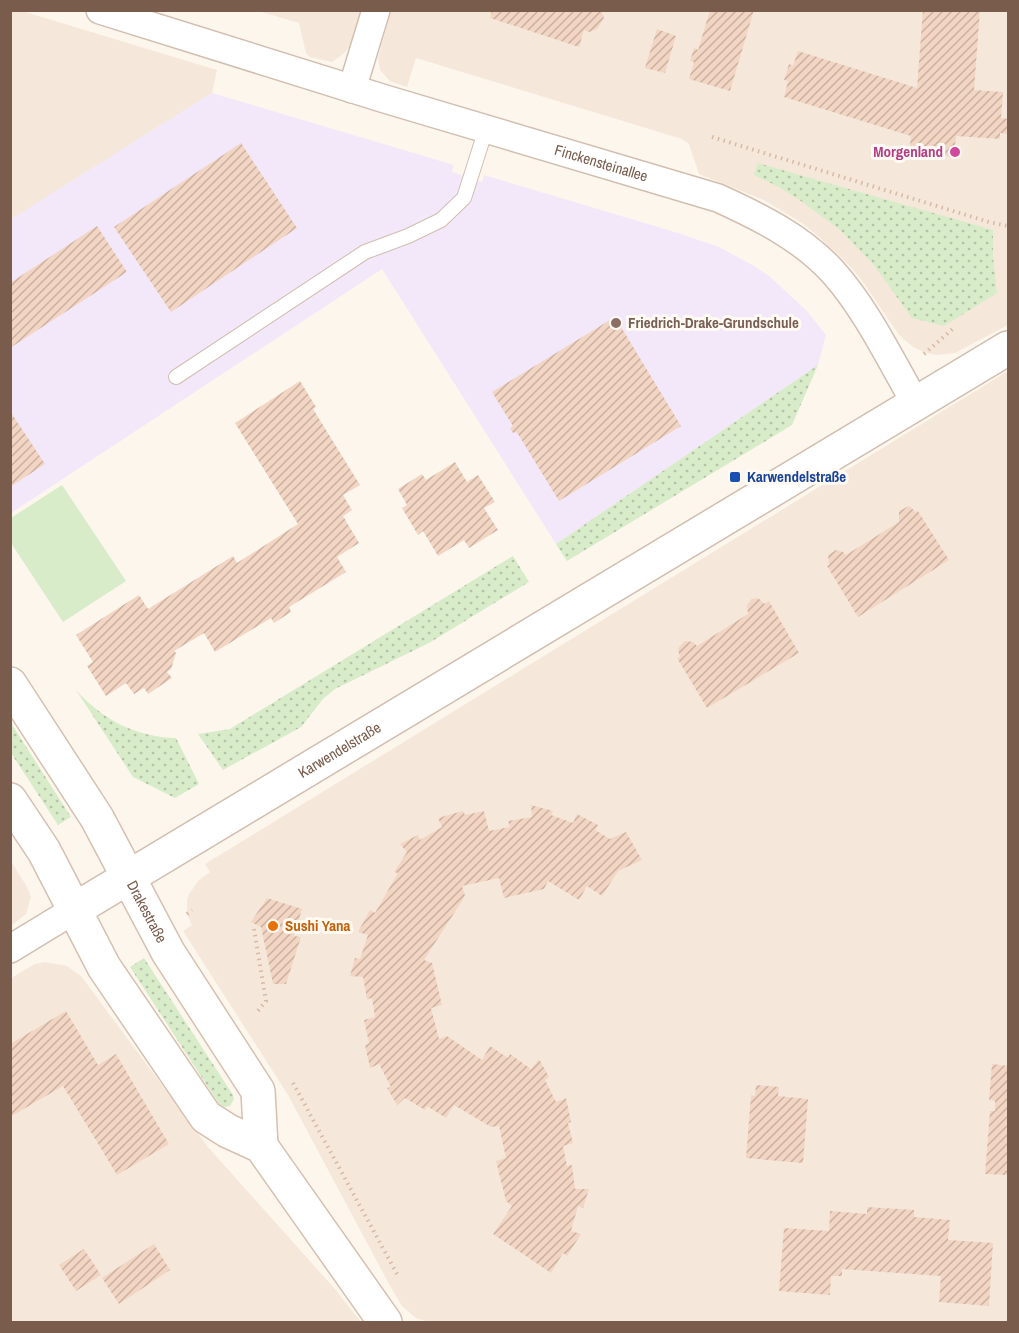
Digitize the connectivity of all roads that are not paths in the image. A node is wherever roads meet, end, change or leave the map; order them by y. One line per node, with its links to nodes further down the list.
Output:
1 (99, 10): 3 (street, Finckensteinallee)
2 (376, 10): 3 (street)
3 (352, 89): 4 (street, Finckensteinallee)
4 (486, 129): 6 (lane); 7 (street, Finckensteinallee)
5 (1008, 348): 7 (main road)
6 (176, 377)
7 (916, 405): 10 (main road, Karwendelstraße)
8 (10, 684): 10 (main road, Drakestraße)
9 (10, 800): 11 (main road)
10 (129, 877): 11 (main road, Karwendelstraße); 13 (main road, Drakestraße)
11 (74, 910): 12 (street, Karwendelstraße); 13 (main road)
12 (10, 950)
13 (261, 1146): 14 (main road)
14 (386, 1323)

